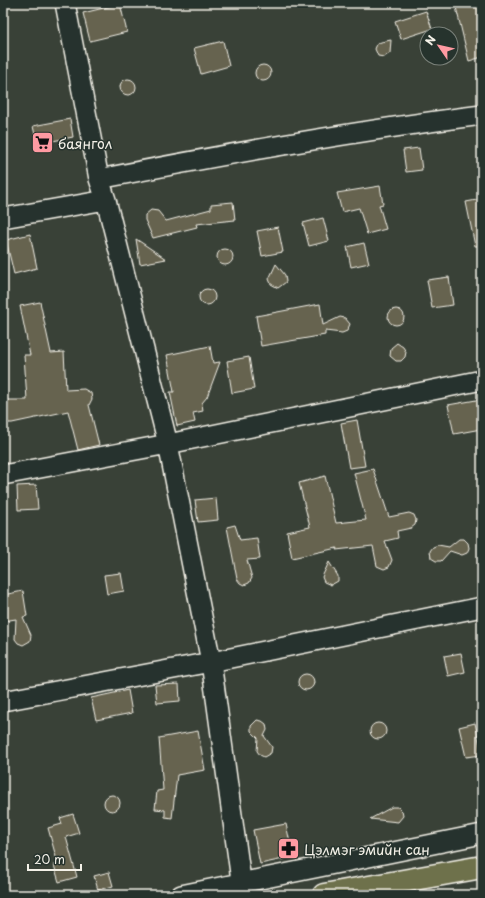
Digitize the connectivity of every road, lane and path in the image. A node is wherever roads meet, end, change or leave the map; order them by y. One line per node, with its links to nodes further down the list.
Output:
1 (65, 3): 3 (street)
2 (482, 115): 3 (street)
3 (99, 179): 4 (street)
4 (106, 200): 5 (street); 7 (street)
5 (3, 218)
6 (482, 380): 7 (street)
7 (168, 444): 8 (street); 10 (street)
8 (3, 475)
9 (482, 607): 10 (street)
10 (211, 662): 11 (street); 14 (street)
11 (3, 701)
12 (482, 834): 14 (street)
13 (482, 867): 16 (main road)
14 (243, 889): 15 (street)
15 (181, 895)
16 (324, 895)

